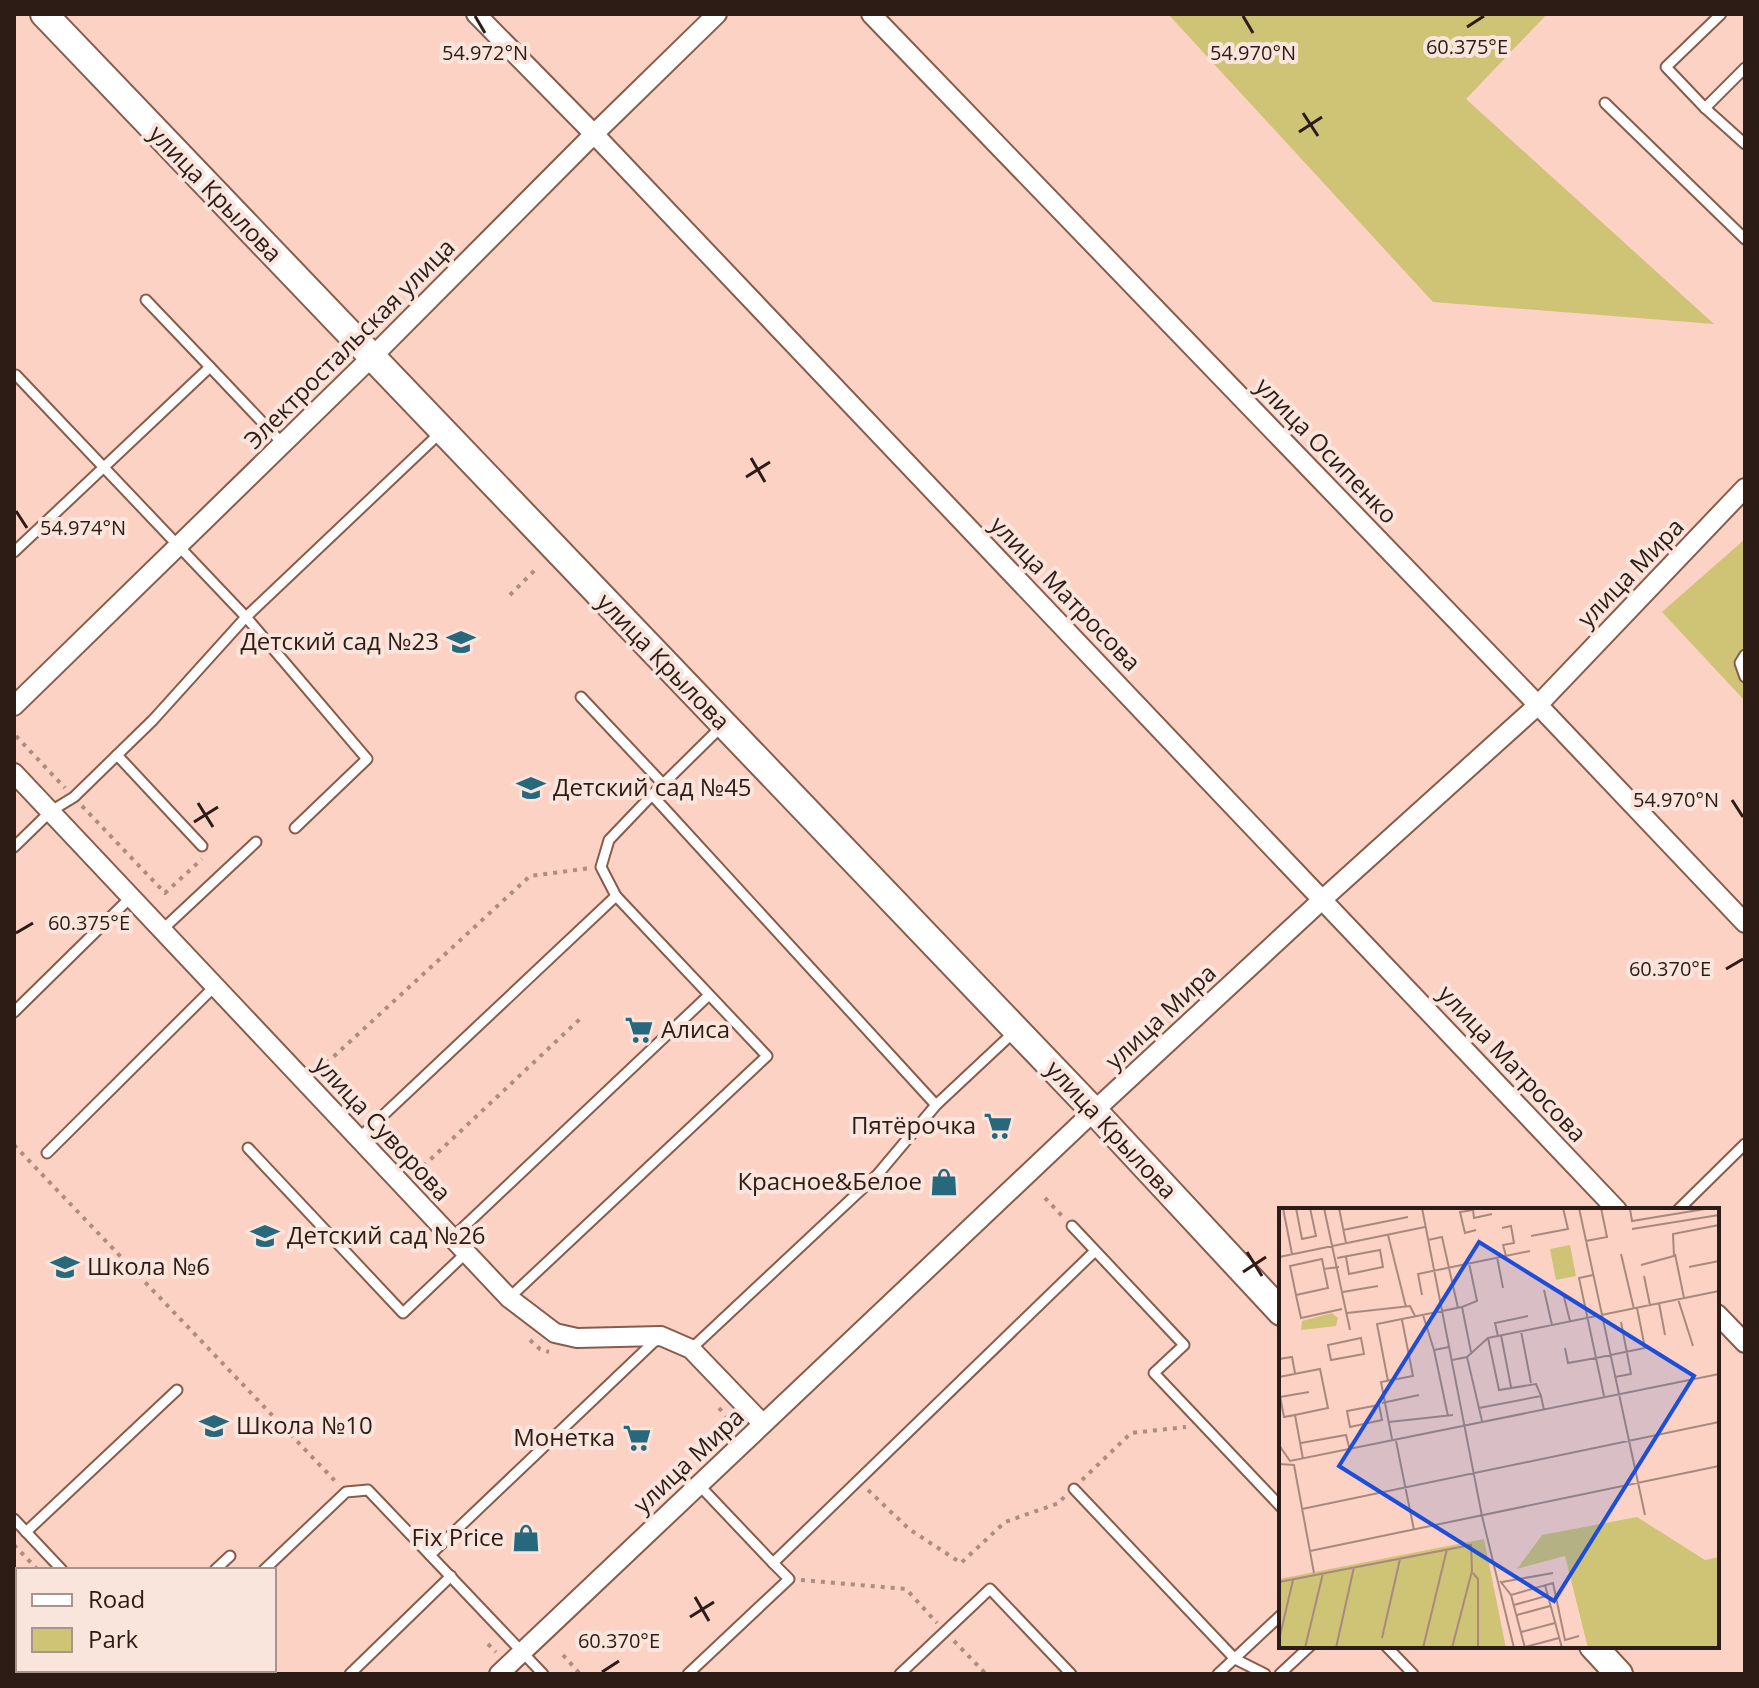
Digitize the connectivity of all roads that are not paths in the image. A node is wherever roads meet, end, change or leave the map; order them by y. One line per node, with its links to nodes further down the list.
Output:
1 (44, 14): 13 (main road, улица Крылова)
2 (476, 14): 9 (street, улица Матросова)
3 (717, 14): 9 (street, Электростальская улица)
4 (871, 14): 26 (street, улица Осипенко)
5 (1721, 14): 8 (lane)
6 (1745, 68): 8 (lane)
7 (1605, 103): 11 (lane)
8 (1705, 108): 10 (lane)
9 (594, 134): 13 (street, Электростальская улица); 40 (street, улица Матросова)
10 (1745, 144)
11 (1745, 239)
12 (146, 300): 14 (lane)
13 (372, 357): 16 (main road, улица Крылова); 17 (street, Электростальская улица)
14 (210, 367): 17 (lane); 18 (lane)
15 (14, 377): 18 (lane)
16 (443, 431): 22 (lane); 28 (main road, улица Крылова)
17 (283, 444): 20 (street, Электростальская улица)
18 (103, 467): 20 (lane); 21 (lane)
19 (1745, 488): 26 (street, улица Мира)
20 (178, 546): 22 (lane); 27 (street, Электростальская улица)
21 (14, 552)
22 (246, 617): 29 (lane); 34 (lane)
23 (1745, 655): 24 (lane)
24 (1745, 677)
25 (581, 697): 31 (lane)
26 (1538, 705): 40 (street, улица Мира); 41 (street, улица Осипенко)
27 (14, 706)
28 (723, 724): 31 (lane); 46 (main road, улица Крылова)
29 (117, 755): 33 (lane); 36 (lane)
30 (14, 773): 33 (street, улица Суворова)
31 (663, 784): 32 (lane)
32 (652, 795): 38 (lane); 47 (lane)
33 (51, 811): 37 (lane); 39 (street, улица Суворова)
34 (295, 828)
35 (256, 842): 42 (lane)
36 (202, 846)
37 (14, 847)
38 (616, 896): 44 (lane); 49 (lane)
39 (131, 897): 42 (street, улица Суворова); 45 (lane)
40 (1323, 899): 48 (street, улица Мира); 53 (street, улица Матросова)
41 (1745, 923)
42 (162, 930): 43 (street, улица Суворова)
43 (215, 986): 49 (street, улица Суворова); 52 (lane)
44 (709, 995): 56 (lane); 59 (lane)
45 (14, 1012)
46 (1016, 1030): 47 (lane); 48 (main road, улица Крылова)
47 (936, 1105): 64 (lane)
48 (1094, 1111): 60 (main road, улица Крылова); 66 (street, улица Мира)
49 (359, 1138): 56 (street, улица Суворова)
50 (1745, 1144): 54 (lane)
51 (248, 1148): 58 (lane)
52 (47, 1153)
53 (1615, 1208)
54 (1680, 1208)
55 (1072, 1226): 57 (lane)
56 (452, 1238): 58 (street, улица Суворова)
57 (1095, 1251): 69 (lane); 74 (lane)
58 (466, 1253): 59 (street, улица Суворова)
59 (509, 1298): 62 (street, улица Суворова)
60 (1279, 1310)
61 (1719, 1316): 63 (street)
62 (661, 1336): 64 (street, улица Суворова); 72 (lane)
63 (1745, 1343)
64 (691, 1349): 66 (street, улица Суворова)
65 (177, 1390): 71 (lane)
66 (763, 1424): 67 (street, улица Мира)
67 (699, 1485): 74 (lane); 83 (street, улица Мира)
68 (1074, 1489): 84 (lane)
69 (1279, 1505)
70 (14, 1519): 71 (lane)
71 (26, 1532): 75 (lane)
72 (430, 1555): 77 (lane); 78 (lane)
73 (230, 1556): 76 (lane)
74 (773, 1563): 88 (lane)
75 (60, 1568)
76 (217, 1568)
77 (266, 1568)
78 (451, 1576): 83 (lane); 85 (lane)
79 (1279, 1617): 84 (lane)
80 (1308, 1648): 93 (lane)
81 (1388, 1648): 94 (lane)
82 (1595, 1648): 95 (main road)
83 (522, 1652): 86 (street, улица Мира); 87 (lane)
84 (1235, 1659): 91 (lane); 92 (lane)
85 (350, 1674)
86 (499, 1674)
87 (543, 1674)
88 (688, 1674)
89 (900, 1674): 90 (lane)
90 (1071, 1674)
91 (1218, 1674)
92 (1265, 1674)
93 (1280, 1674)
94 (1413, 1674)
95 (1619, 1674)

